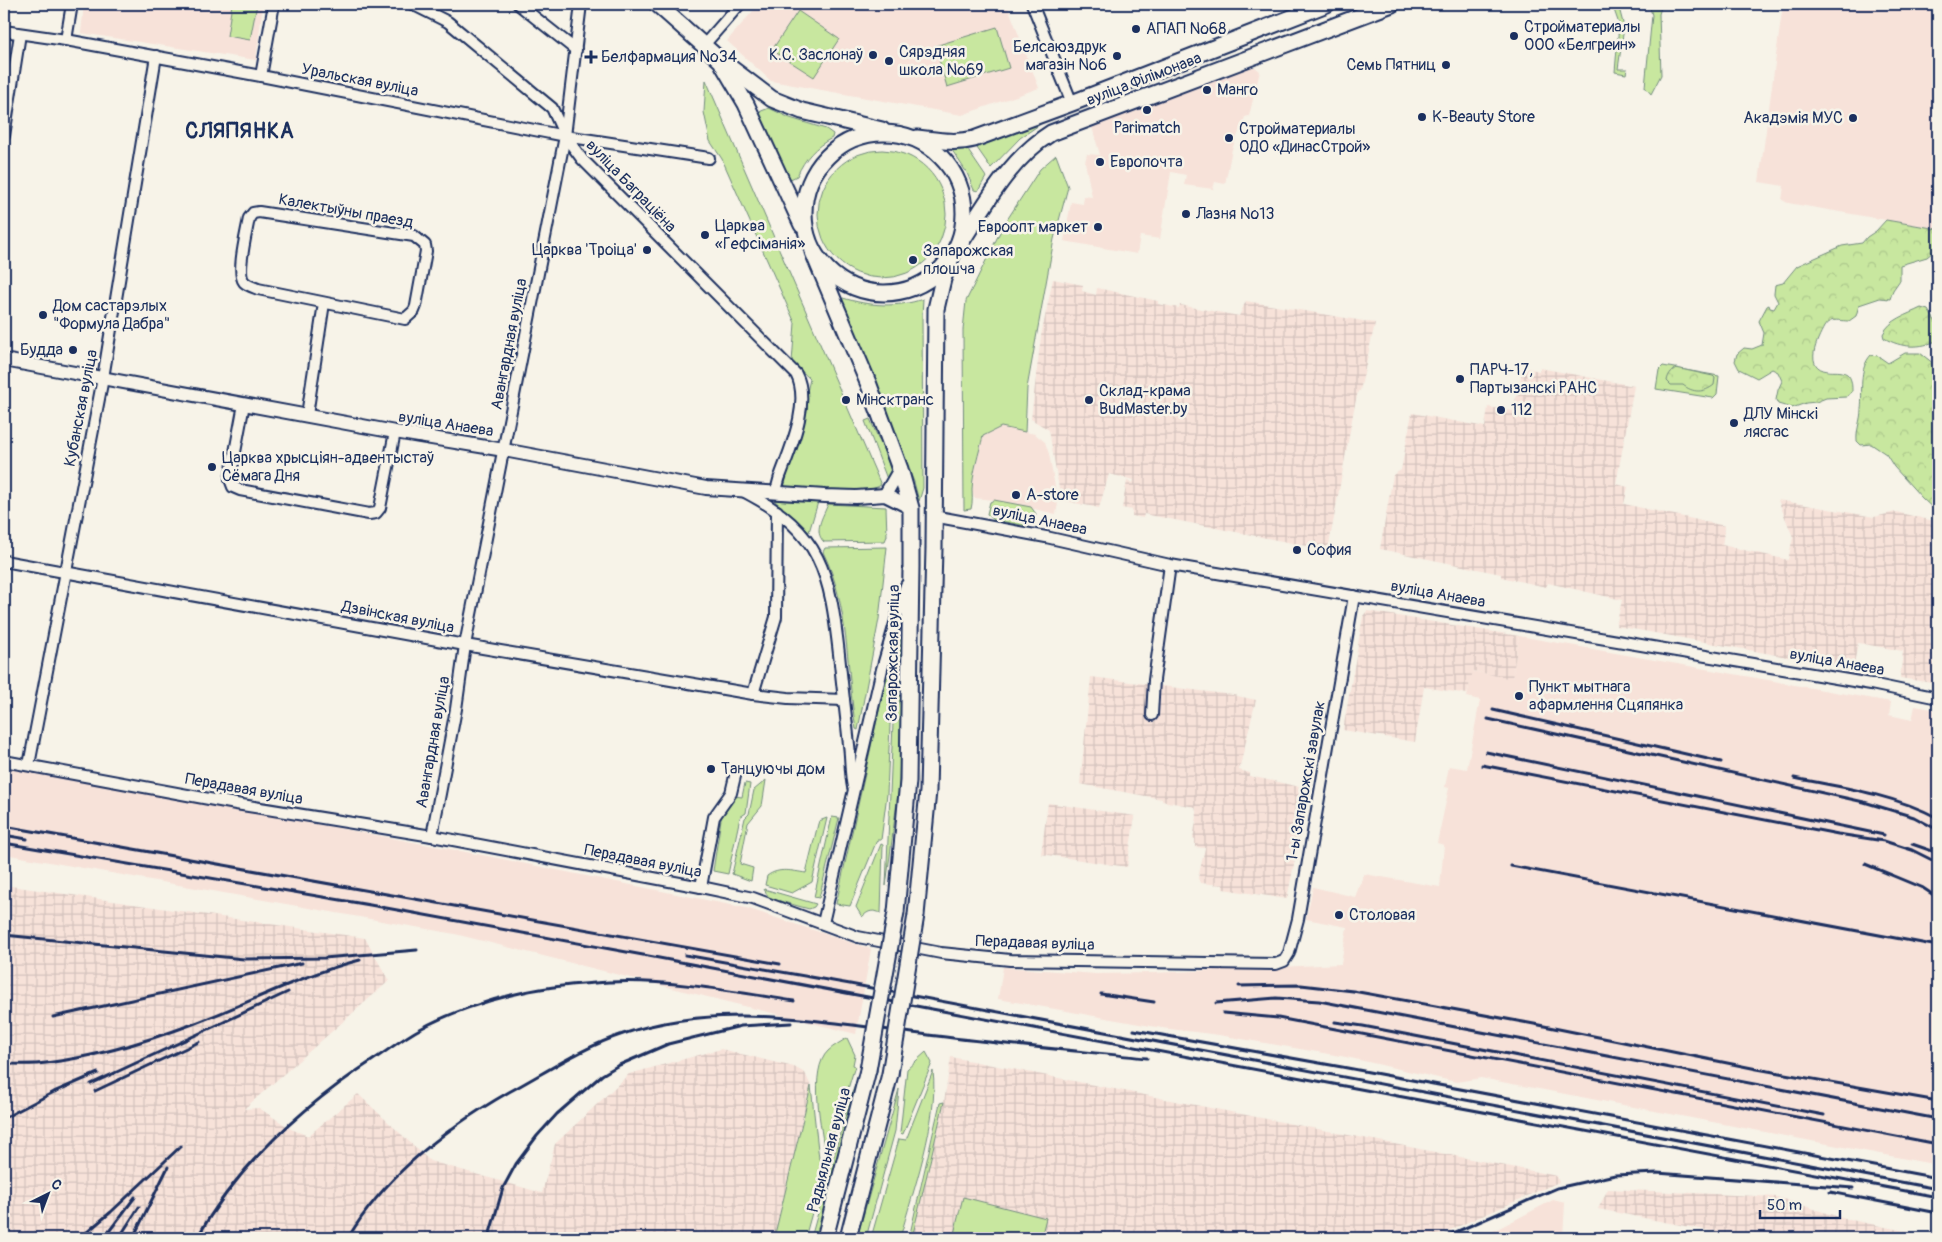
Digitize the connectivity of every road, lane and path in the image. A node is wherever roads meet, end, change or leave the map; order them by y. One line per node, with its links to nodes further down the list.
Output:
1 (72, 4): 13 (street)
2 (274, 4): 18 (street)
3 (412, 4): 22 (street, вуліца Баграціёна)
4 (518, 4): 15 (street)
5 (582, 4): 15 (street, Авангардная вуліца)
6 (657, 4): 14 (main road)
7 (740, 4): 14 (street)
8 (1032, 4): 19 (street)
9 (1327, 4): 19 (main road, вуліца Філімонава)
10 (1392, 4): 26 (main road, вуліца Філімонава)
11 (4, 31): 12 (street, Уральская вуліца)
12 (20, 34): 13 (street, Уральская вуліца); 21 (street)
13 (66, 40): 16 (street, Уральская вуліца)
14 (704, 45): 17 (main road)
15 (576, 50): 22 (street, Авангардная вуліца)
16 (156, 56): 18 (street, Уральская вуліца); 29 (street, Кубанская вуліца)
17 (719, 59): 20 (main road); 24 (main road)
18 (261, 76): 22 (street, Уральская вуліца)
19 (1072, 103): 20 (main road, вуліца Філімонава)
20 (903, 135): 24 (main road); 26 (main road)
21 (4, 136)
22 (566, 136): 23 (street, Уральская вуліца); 33 (street, Авангардная вуліца); 36 (street, вуліца Баграціёна)
23 (710, 158)
24 (807, 236): 25 (main road)
25 (813, 252): 26 (main road); 34 (main road, Запарожская вуліца)
26 (954, 254): 40 (main road)
27 (324, 303): 27 (street, Калектыўны праезд); 31 (street)
28 (4, 360): 29 (street, вуліца Анаева)
29 (104, 378): 30 (street, вуліца Анаева); 44 (street, Кубанская вуліца)
30 (244, 404): 31 (street, вуліца Анаева); 32 (street)
31 (307, 415): 32 (street, вуліца Анаева)
32 (396, 432): 33 (street, вуліца Анаева)
33 (504, 450): 35 (street, вуліца Анаева); 46 (street, Авангардная вуліца)
34 (900, 469): 37 (street); 38 (main road, Запарожская вуліца)
35 (744, 492): 36 (street, вуліца Анаева); 39 (street)
36 (775, 493): 37 (street, вуліца Анаева)
37 (885, 495): 38 (street)
38 (911, 508): 43 (main road, Запарожская вуліца)
39 (777, 511): 47 (street); 49 (street)
40 (933, 516): 42 (street, вуліца Анаева); 61 (main road, bridge)
41 (4, 561): 44 (street, Дзвінская вуліца)
42 (1170, 565): 45 (street, вуліца Анаева); 50 (street)
43 (912, 567): 54 (street); 59 (main road, Запарожская вуліца, bridge)
44 (67, 571): 46 (street, Дзвінская вуліца); 52 (street, Кубанская вуліца)
45 (1354, 596): 48 (street, вуліца Анаева); 58 (street, 1-ы Запарожскі завулак)
46 (465, 645): 47 (street, Дзвінская вуліца); 55 (street, Авангардная вуліца)
47 (753, 694): 49 (street, Дзвінская вуліца)
48 (1938, 698)
49 (844, 700): 54 (street)
50 (1152, 715)
51 (4, 761): 52 (street, Перадавая вуліца)
52 (29, 765): 55 (street, Перадавая вуліца)
53 (736, 772): 56 (street)
54 (854, 793): 57 (street)
55 (432, 836): 56 (street, Перадавая вуліца)
56 (701, 887): 57 (street, Перадавая вуліца)
57 (823, 923): 58 (street, Перадавая вуліца)
58 (1276, 964)
59 (868, 1070): 60 (main road, Радыяльная вуліца)
60 (824, 1238)
61 (848, 1238)

